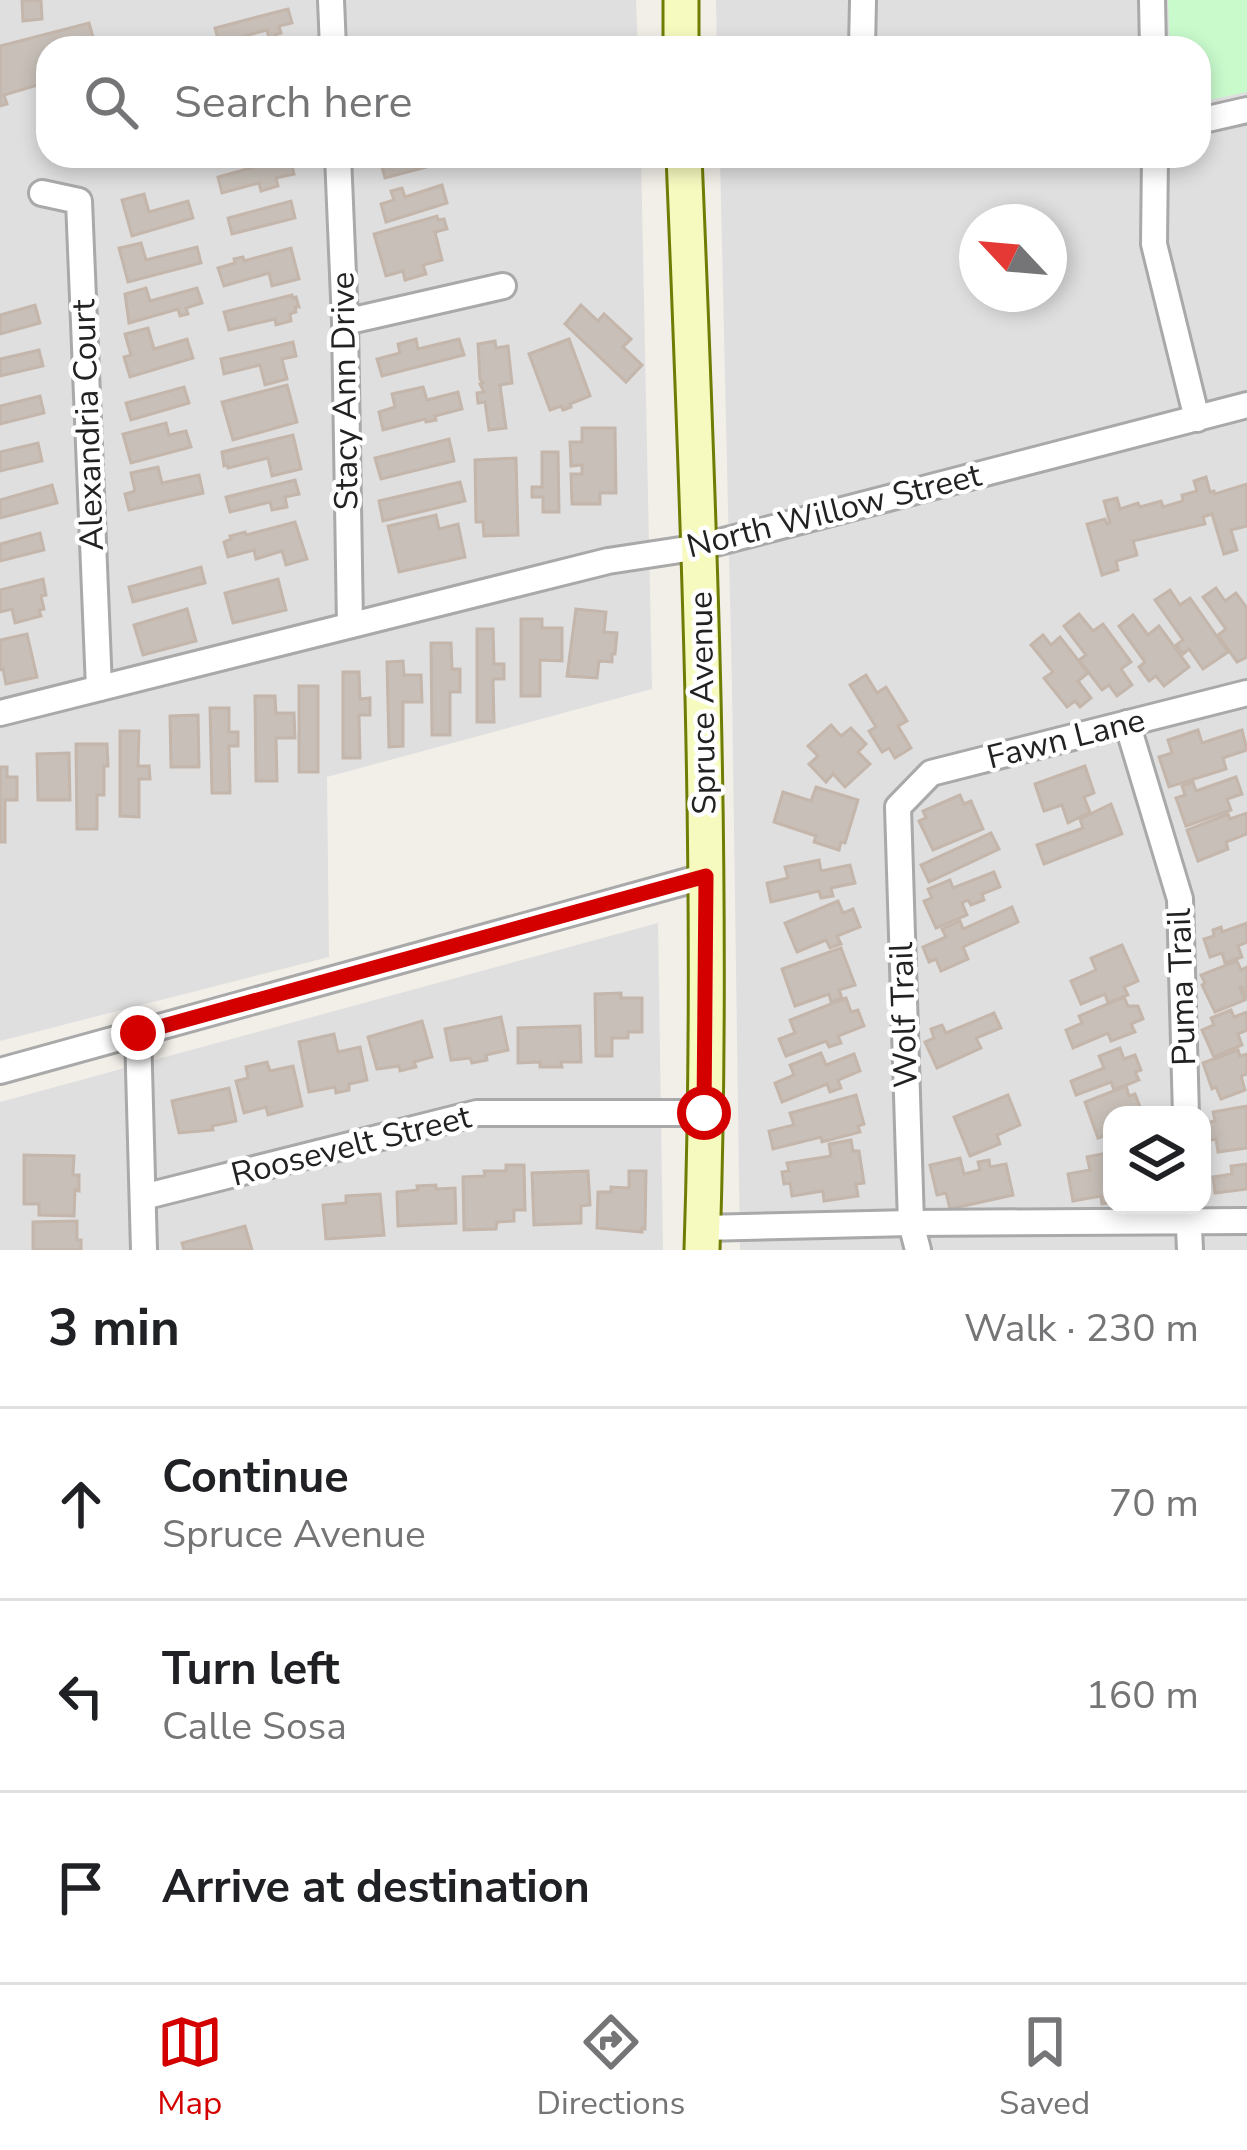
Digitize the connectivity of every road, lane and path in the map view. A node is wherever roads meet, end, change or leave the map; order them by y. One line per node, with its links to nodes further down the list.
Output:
1 (332, 0): 5 (street)
2 (681, 0): 6 (main road)
3 (863, 0): 7 (street)
4 (1152, 0): 8 (street)
5 (333, 36)
6 (681, 36)
7 (862, 36)
8 (1153, 36)
9 (1247, 110): 10 (street)
10 (1211, 118)
11 (339, 168): 16 (street, Stacy Ann Drive)
12 (684, 168): 19 (main road, Spruce Avenue)
13 (1155, 168): 18 (street)
14 (41, 193): 21 (street, Alexandria Court)
15 (503, 286): 16 (street)
16 (345, 322): 20 (street, Stacy Ann Drive)
17 (1247, 405): 18 (street, North Willow Street)
18 (1197, 419): 19 (street, North Willow Street)
19 (700, 547): 20 (street, North Willow Street); 26 (main road, Spruce Avenue)
20 (350, 625): 21 (street, North Willow Street)
21 (98, 688): 23 (street, North Willow Street)
22 (1247, 693): 24 (street, Fawn Lane)
23 (0, 713)
24 (1127, 723): 25 (street, Fawn Lane); 29 (street, Puma Trail)
25 (898, 807): 34 (street, Wolf Trail)
26 (706, 876): 27 (street); 30 (main road, Spruce Avenue)
27 (138, 1033): 28 (street); 31 (street)
28 (0, 1071)
29 (1186, 1106)
30 (704, 1113): 31 (street, Roosevelt Street); 35 (main road, Spruce Avenue)
31 (143, 1197): 36 (street)
32 (1188, 1214): 33 (street); 34 (street); 38 (street)
33 (1247, 1221)
34 (911, 1223): 35 (street); 37 (street, Wolf Trail)
35 (702, 1239)
36 (144, 1250)
37 (918, 1250)
38 (1190, 1250)

